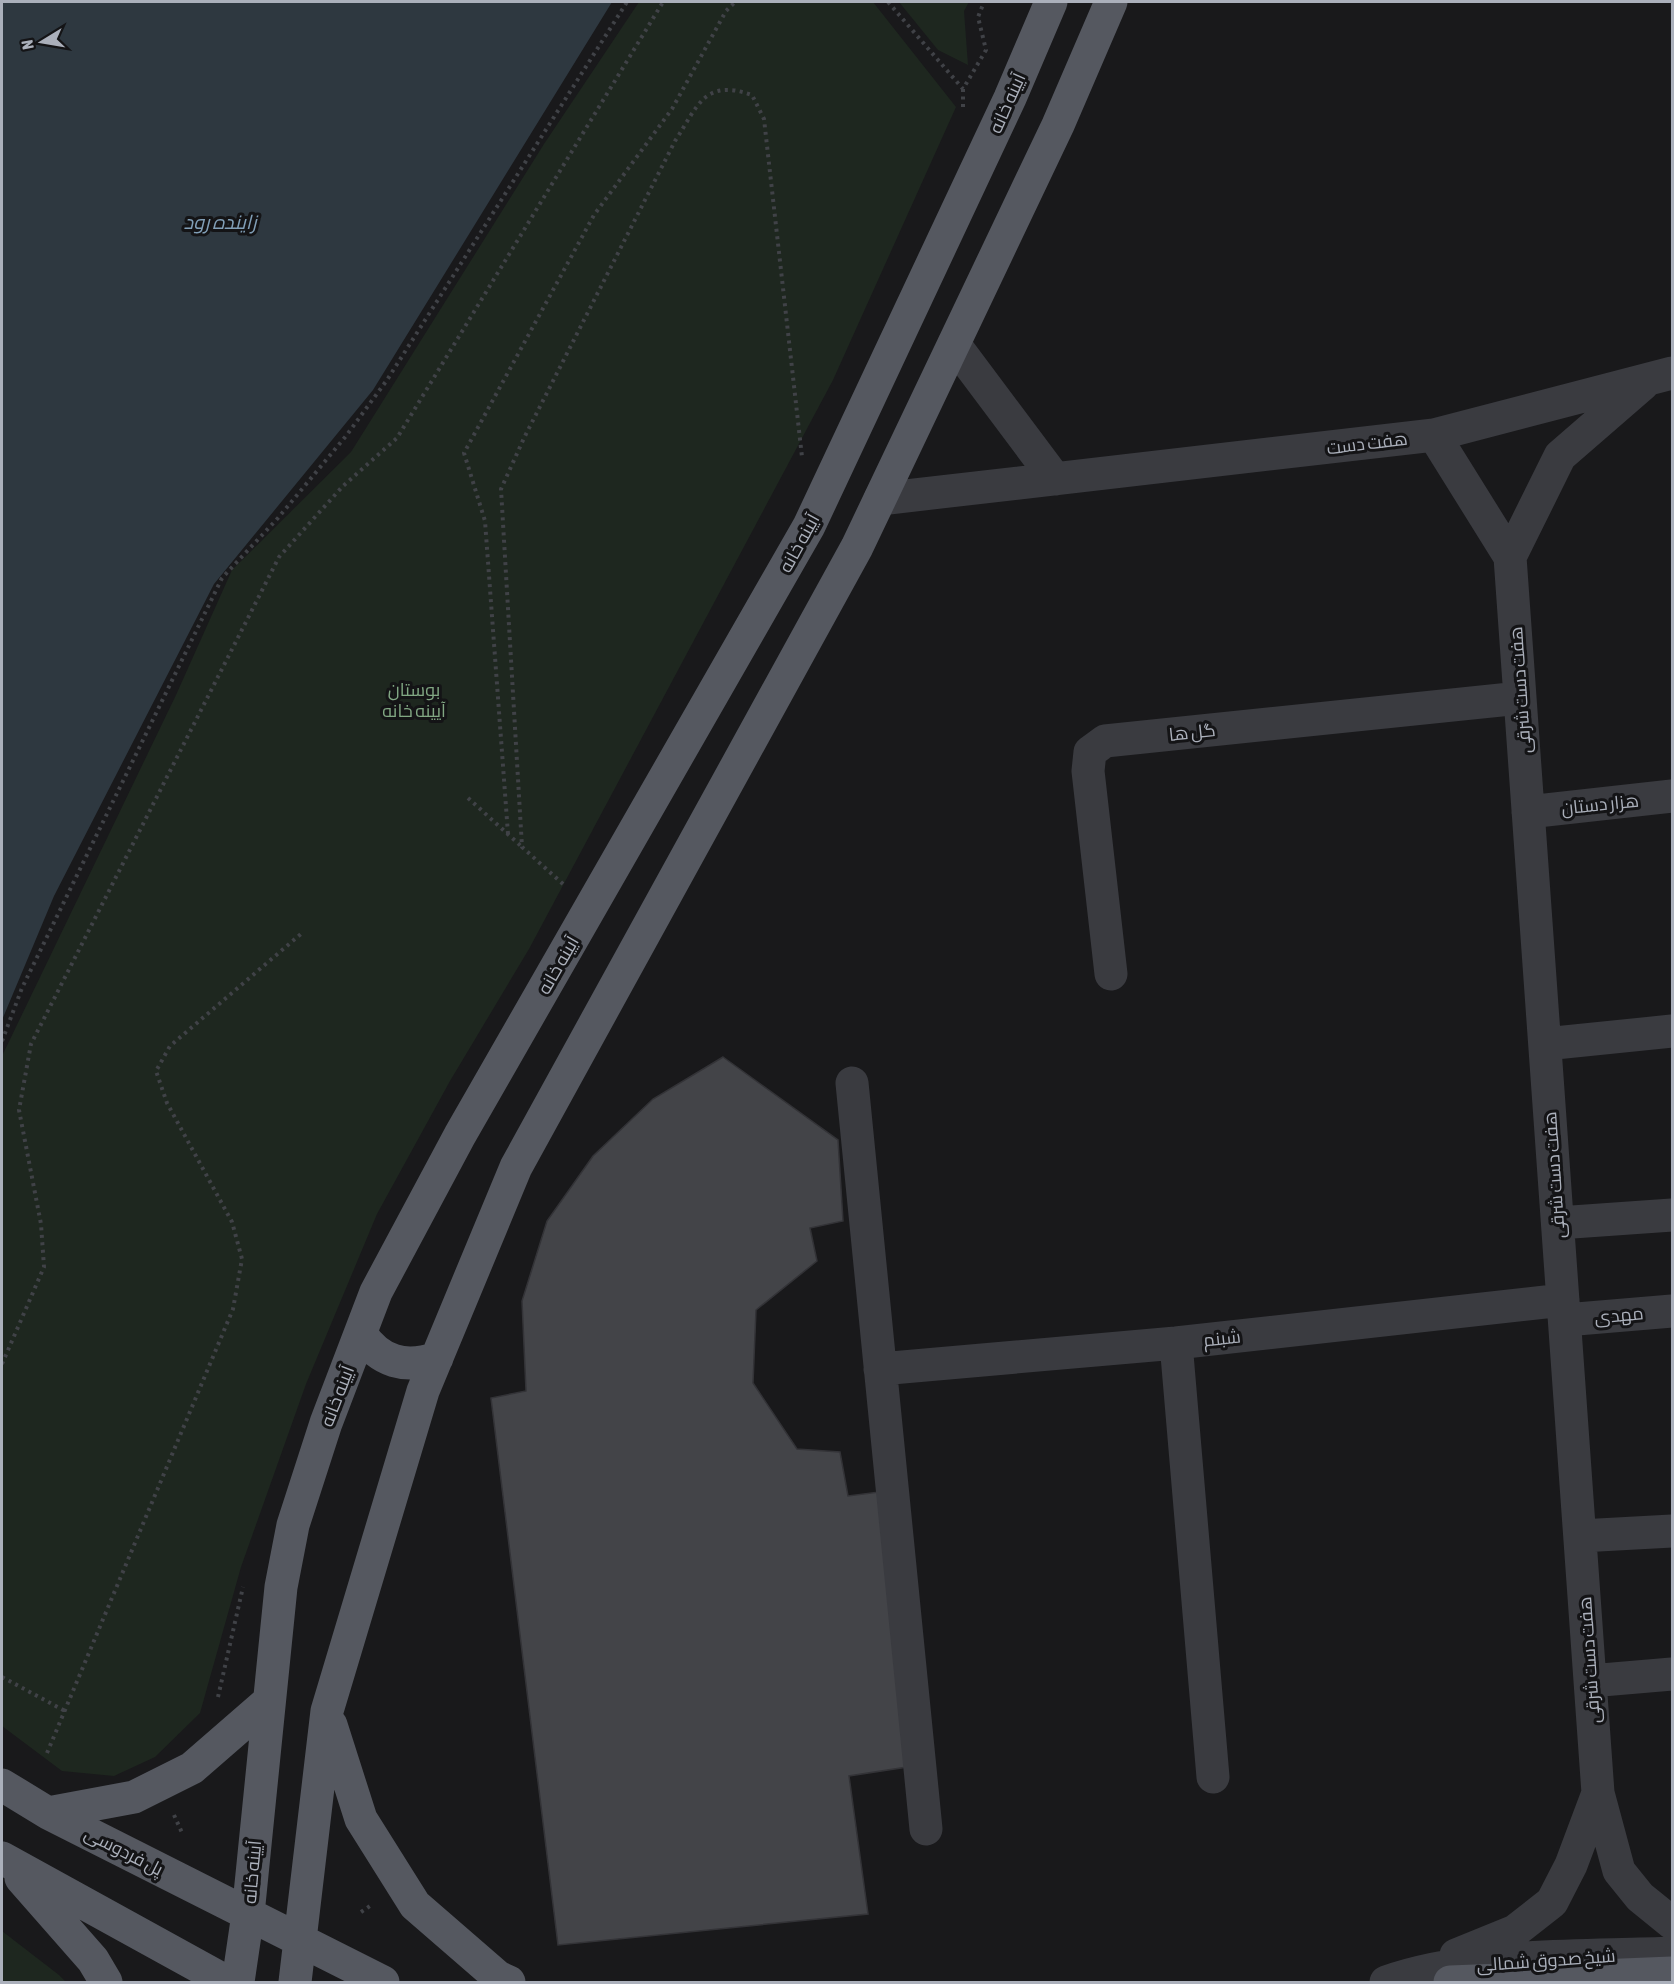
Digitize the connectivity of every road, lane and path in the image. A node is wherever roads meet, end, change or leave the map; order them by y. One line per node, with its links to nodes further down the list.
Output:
1 (627, 2): 27 (path)
2 (663, 2): 37 (path)
3 (735, 2): 21 (path)
4 (888, 2): 8 (path)
5 (984, 2): 8 (path)
6 (1051, 2): 34 (main road, آیینه خانه)
7 (1111, 2): 10 (main road)
8 (963, 89): 9 (path)
9 (959, 122)
10 (954, 344): 14 (street); 15 (main road)
11 (1661, 376): 12 (street, هفت دست); 16 (street)
12 (1434, 435): 14 (street, هفت دست); 16 (street)
13 (808, 455): 22 (path)
14 (1055, 479): 15 (street, هفت دست)
15 (880, 498): 36 (main road)
16 (1510, 557): 17 (street, هفت دست شرقی)
17 (1520, 698): 20 (street, هفت دست شرقی); 25 (street, گل ها)
18 (1672, 796): 20 (street, هزار دستان)
19 (468, 798): 21 (path)
20 (1528, 812): 28 (street, هفت دست شرقی)
21 (508, 834): 22 (path)
22 (522, 847): 23 (path)
23 (568, 888)
24 (302, 933): 45 (path)
25 (1111, 974)
26 (1672, 1031): 28 (street)
27 (2, 1041)
28 (1545, 1044): 31 (street, هفت دست شرقی)
29 (852, 1083): 38 (street)
30 (1672, 1215): 31 (street)
31 (1558, 1223): 32 (street, هفت دست شرقی)
32 (1564, 1310): 33 (street, مهدی); 35 (street, شبنم); 40 (street, هفت دست شرقی)
33 (1672, 1311)
34 (361, 1334): 36 (main road); 44 (main road, آیینه خانه)
35 (1176, 1343): 38 (street, شبنم); 48 (street)
36 (437, 1358): 46 (main road)
37 (2, 1364)
38 (880, 1370): 52 (street)
39 (1672, 1531): 40 (street)
40 (1580, 1536): 43 (street, هفت دست شرقی)
41 (1672, 1674): 43 (street)
42 (2, 1677): 45 (path)
43 (1590, 1681): 50 (street, هفت دست شرقی)
44 (267, 1702): 51 (main road); 54 (main road, آیینه خانه)
45 (65, 1711): 47 (path)
46 (327, 1711): 56 (main road); 65 (main road)
47 (47, 1753)
48 (1213, 1777)
49 (2, 1785): 51 (main road, پل فردوسی)
50 (1599, 1793): 55 (street, هفت دست شرقی); 58 (street)
51 (48, 1813): 54 (main road, پل فردوسی)
52 (926, 1829)
53 (4, 1859): 60 (main road); 61 (main road)
54 (248, 1914): 56 (main road); 62 (main road, آیینه خانه)
55 (1672, 1923)
56 (302, 1944): 63 (main road); 64 (main road)
57 (1672, 1953): 58 (street, شیخ صدوق شمالی)
58 (1418, 1971): 66 (street, شیخ صدوق شمالی)
59 (1672, 1973): 67 (main road, شیخ صدوق شمالی)
60 (106, 1983)
61 (227, 1983)
62 (238, 1983)
63 (295, 1983)
64 (383, 1983)
65 (508, 1983)
66 (1386, 1983)
67 (1450, 1983)

